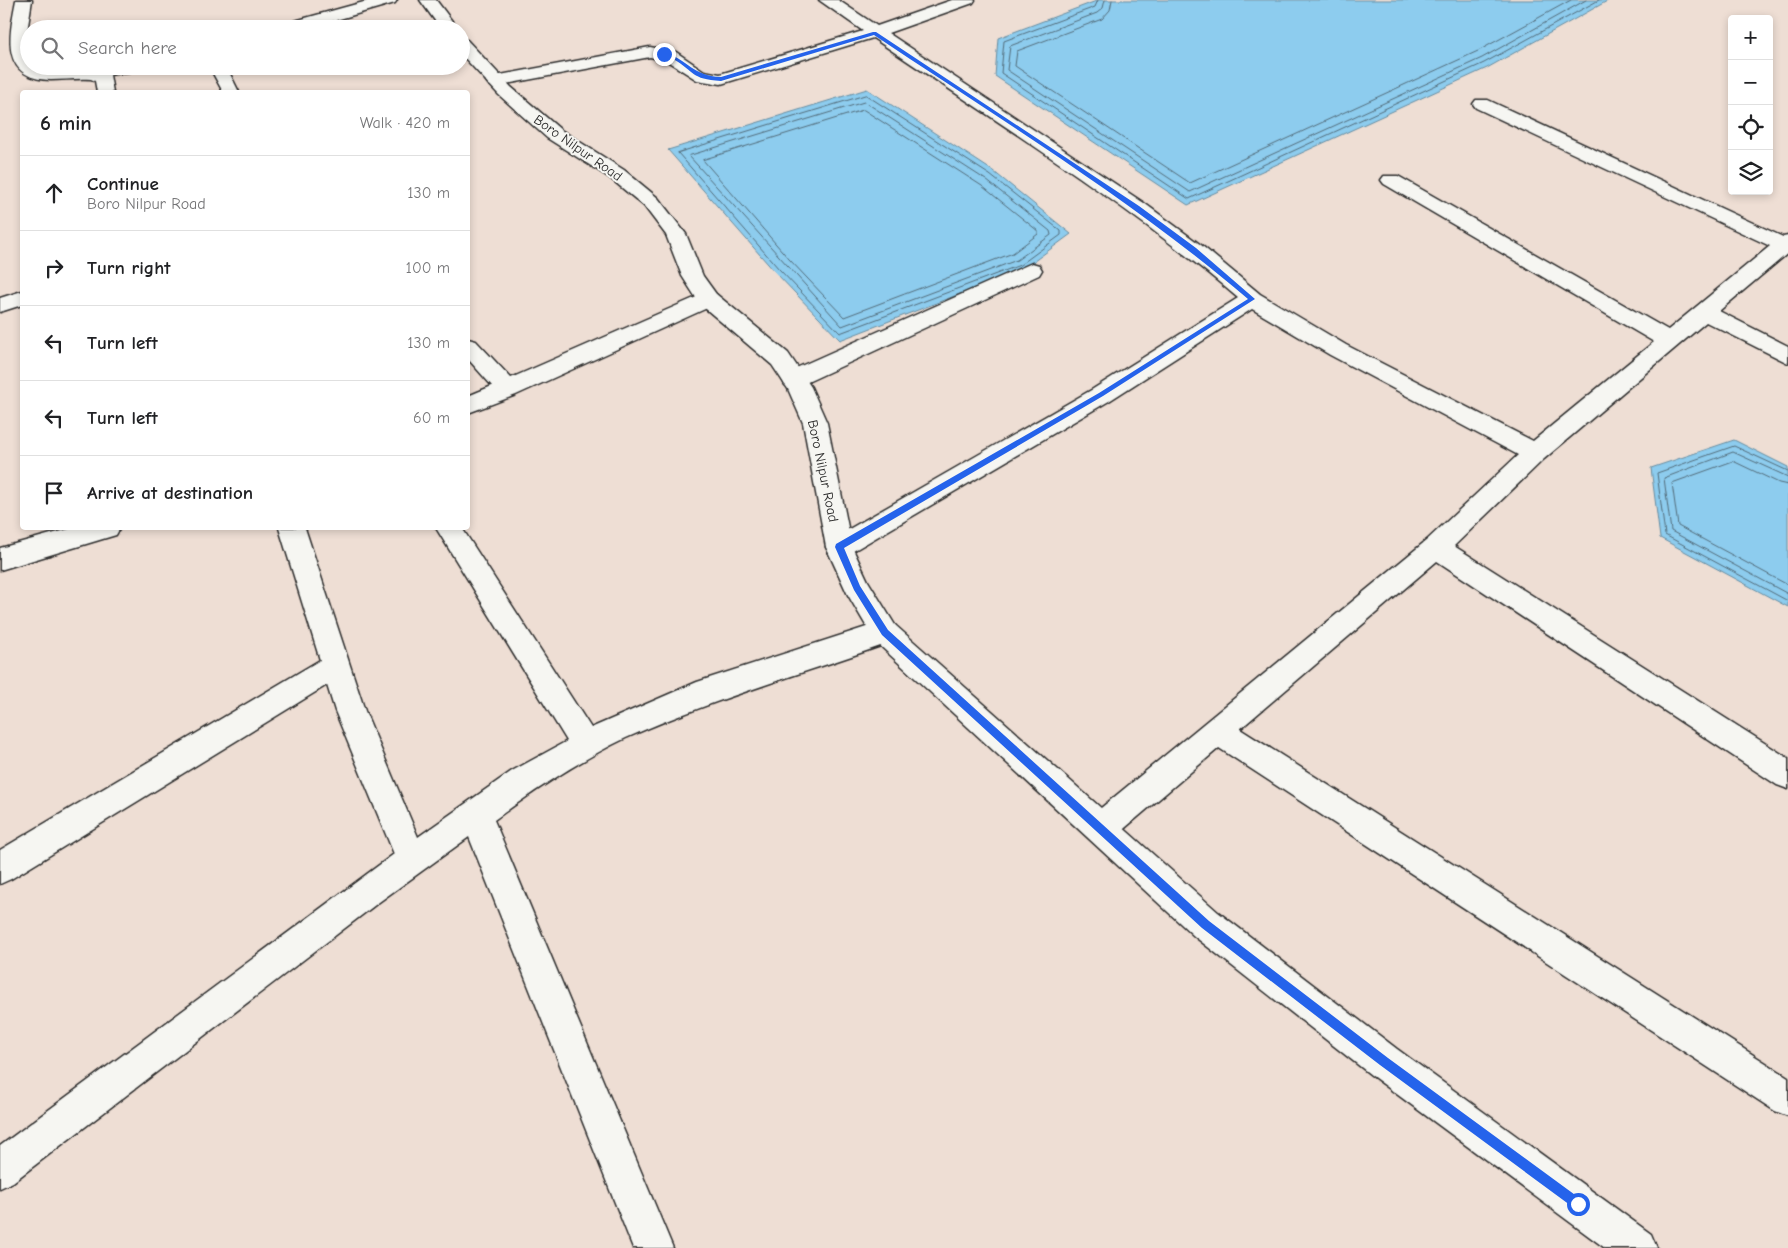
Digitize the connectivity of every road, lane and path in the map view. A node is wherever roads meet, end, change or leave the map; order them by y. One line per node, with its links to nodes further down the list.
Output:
1 (24, 0): 6 (street)
2 (389, 0): 7 (street)
3 (428, 0): 8 (street)
4 (827, 0): 10 (street)
5 (967, 0): 10 (street)
6 (21, 20)
7 (318, 20)
8 (443, 20)
9 (20, 25): 12 (street)
10 (874, 33): 17 (street); 26 (street)
11 (470, 54): 17 (street, Boro Nilpur Road)
12 (20, 56)
13 (44, 75): 14 (street)
14 (72, 75)
15 (97, 75): 18 (street)
16 (222, 75): 19 (street)
17 (495, 81): 25 (street, Boro Nilpur Road)
18 (105, 90)
19 (230, 90)
20 (1482, 104): 22 (street)
21 (1391, 180): 29 (street)
22 (1782, 254): 28 (street)
23 (1032, 270): 32 (street)
24 (20, 299): 27 (street)
25 (708, 299): 32 (street, Boro Nilpur Road); 33 (street)
26 (1252, 299): 35 (street); 39 (street)
27 (0, 305)
28 (1703, 312): 29 (street); 31 (street)
29 (1670, 340): 35 (street)
30 (470, 348): 33 (street)
31 (1788, 355)
32 (793, 379): 39 (street, Boro Nilpur Road)
33 (508, 389): 34 (street)
34 (470, 404)
35 (1536, 453): 40 (street)
36 (100, 530): 41 (street)
37 (293, 530): 43 (street)
38 (450, 530): 45 (street)
39 (839, 547): 42 (street, Boro Nilpur Road)
40 (1436, 547): 44 (street); 46 (street)
41 (0, 559)
42 (885, 632): 45 (street); 48 (street, Boro Nilpur Road)
43 (335, 665): 49 (street); 50 (street)
44 (1218, 730): 48 (street); 51 (street)
45 (586, 746): 47 (street)
46 (1788, 775)
47 (476, 814): 49 (street); 53 (street)
48 (1101, 828): 54 (street, Boro Nilpur Road)
49 (412, 860): 52 (street)
50 (0, 868)
51 (1788, 1098)
52 (0, 1169)
53 (653, 1248)
54 (1637, 1248)

